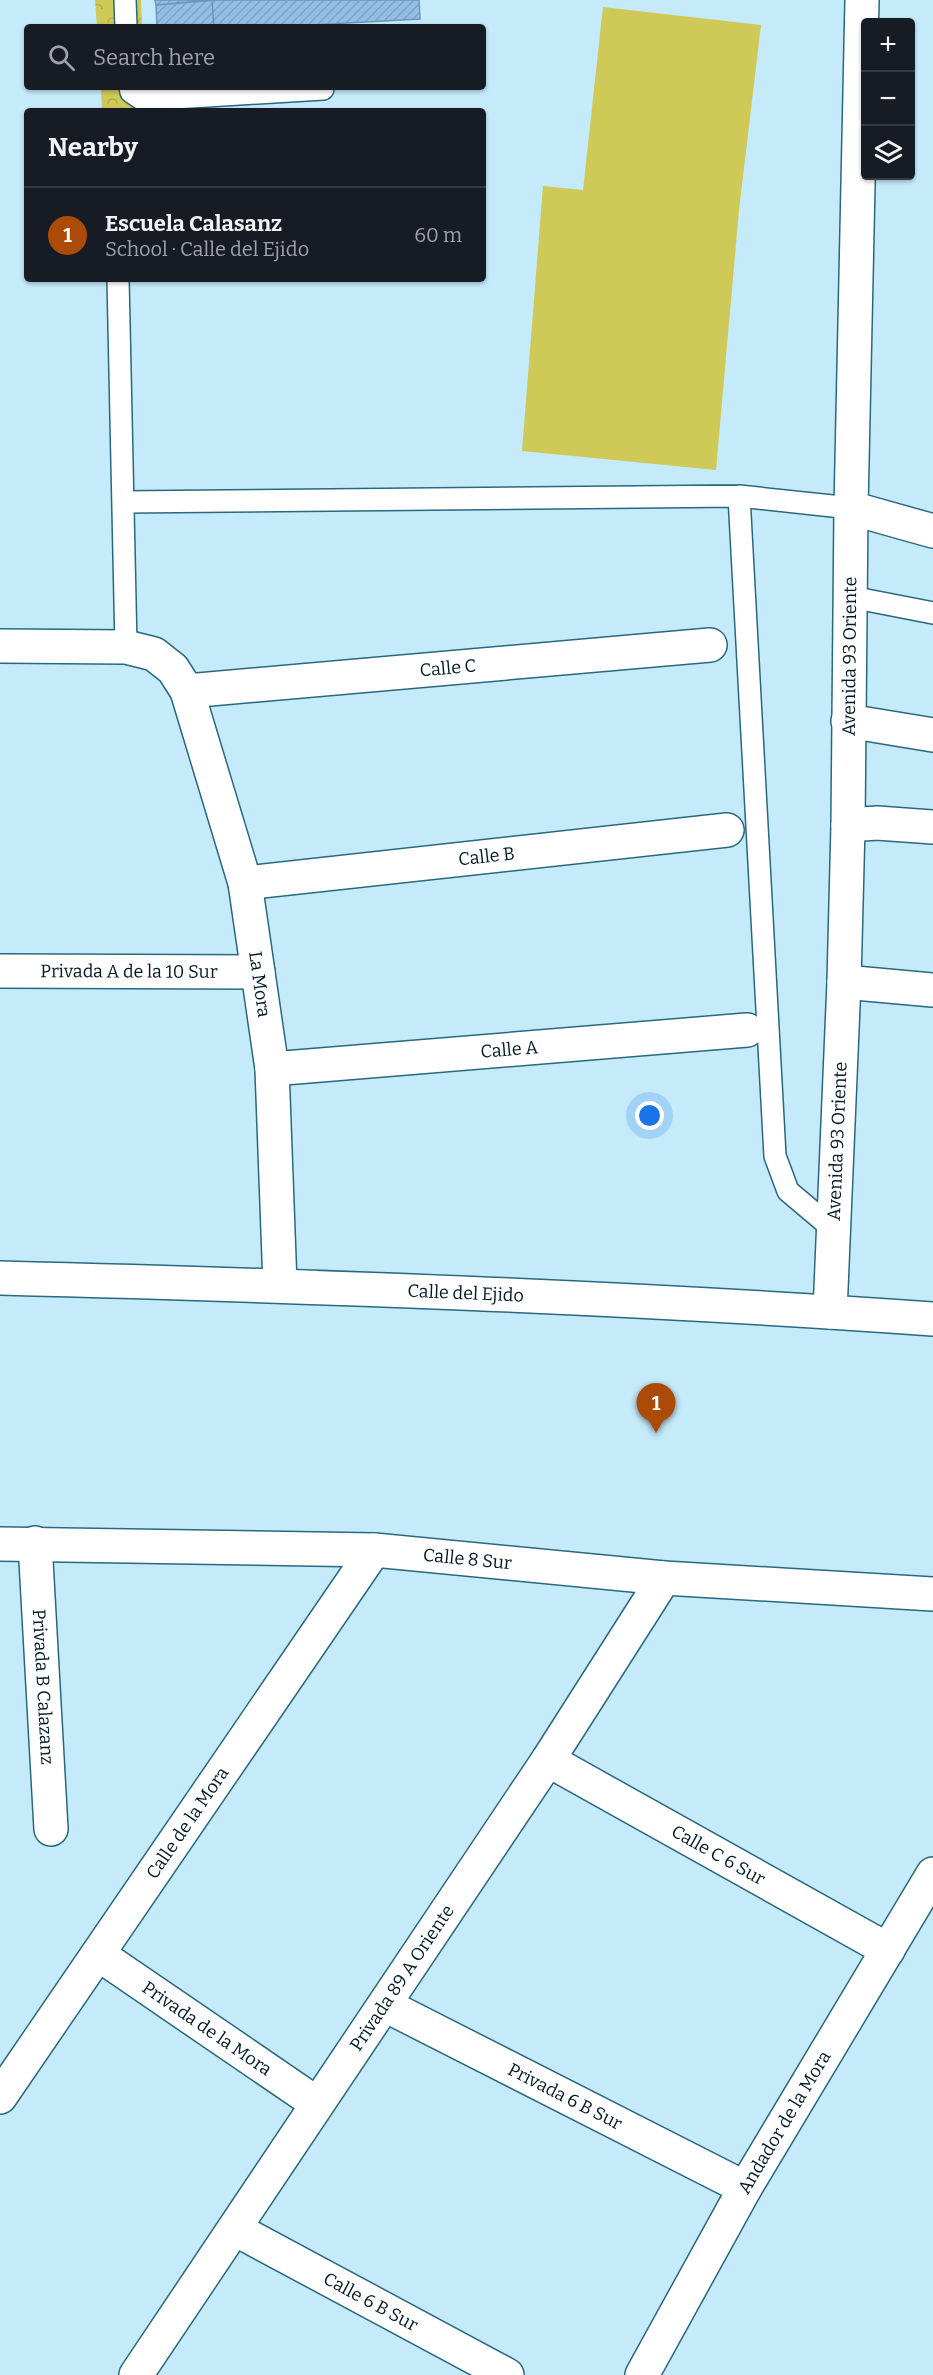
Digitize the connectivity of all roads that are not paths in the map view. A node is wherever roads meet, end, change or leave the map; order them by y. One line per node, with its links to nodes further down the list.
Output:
1 (125, 0): 3 (lane)
2 (862, 0): 9 (street, Avenida 93 Oriente)
3 (126, 24)
4 (131, 90): 5 (lane)
5 (307, 90)
6 (118, 282): 8 (lane)
7 (740, 496): 8 (lane); 9 (lane); 29 (lane)
8 (123, 502): 15 (lane)
9 (851, 508): 10 (street); 11 (street, Avenida 93 Oriente)
10 (933, 531)
11 (851, 597): 12 (lane); 17 (street, Avenida 93 Oriente)
12 (933, 613)
13 (710, 645): 16 (street, Calle C)
14 (0, 646): 15 (street, La Mora)
15 (126, 647): 16 (street, La Mora)
16 (188, 691): 22 (street, La Mora)
17 (848, 721): 18 (street); 19 (street, Avenida 93 Oriente)
18 (933, 735)
19 (848, 825): 20 (street); 25 (street, Avenida 93 Oriente)
20 (933, 828)
21 (727, 830): 22 (street, Calle B)
22 (245, 883): 24 (street, La Mora)
23 (0, 971): 24 (street, Privada A de la 10 Sur)
24 (258, 972): 28 (street, La Mora)
25 (844, 982): 26 (street); 29 (street, Avenida 93 Oriente)
26 (933, 990)
27 (747, 1030): 28 (street, Calle A)
28 (272, 1069): 31 (street, La Mora)
29 (833, 1229): 32 (street, Avenida 93 Oriente)
30 (0, 1278): 31 (street, Calle del Ejido)
31 (280, 1285): 32 (street, Calle del Ejido)
32 (830, 1312): 33 (street, Calle del Ejido)
33 (933, 1319)
34 (35, 1543): 35 (street, Calle 8 Sur); 36 (street, Calle 8 Sur); 40 (street, Privada B Calazanz)
35 (0, 1544)
36 (374, 1550): 37 (street, Calle 8 Sur); 43 (street, Calle de la Mora)
37 (664, 1578): 38 (street, Calle 8 Sur); 39 (street, Privada 89 A Oriente)
38 (933, 1594)
39 (548, 1760): 42 (street, Calle C 6 Sur); 44 (street, Privada 89 A Oriente)
40 (51, 1829)
41 (933, 1874): 42 (street, Andador de la Mora)
42 (888, 1950): 47 (street, Andador de la Mora)
43 (98, 1954): 45 (street, Calle de la Mora); 46 (street, Privada de la Mora)
44 (385, 2005): 46 (street, Privada 89 A Oriente); 47 (street, Privada 6 B Sur)
45 (0, 2097)
46 (316, 2103): 48 (street, Privada 89 A Oriente)
47 (746, 2188): 51 (street, Andador de la Mora)
48 (235, 2229): 49 (street, Privada 89 A Oriente); 50 (street, Calle 6 B Sur)
49 (136, 2375)
50 (507, 2375)
51 (642, 2375)

